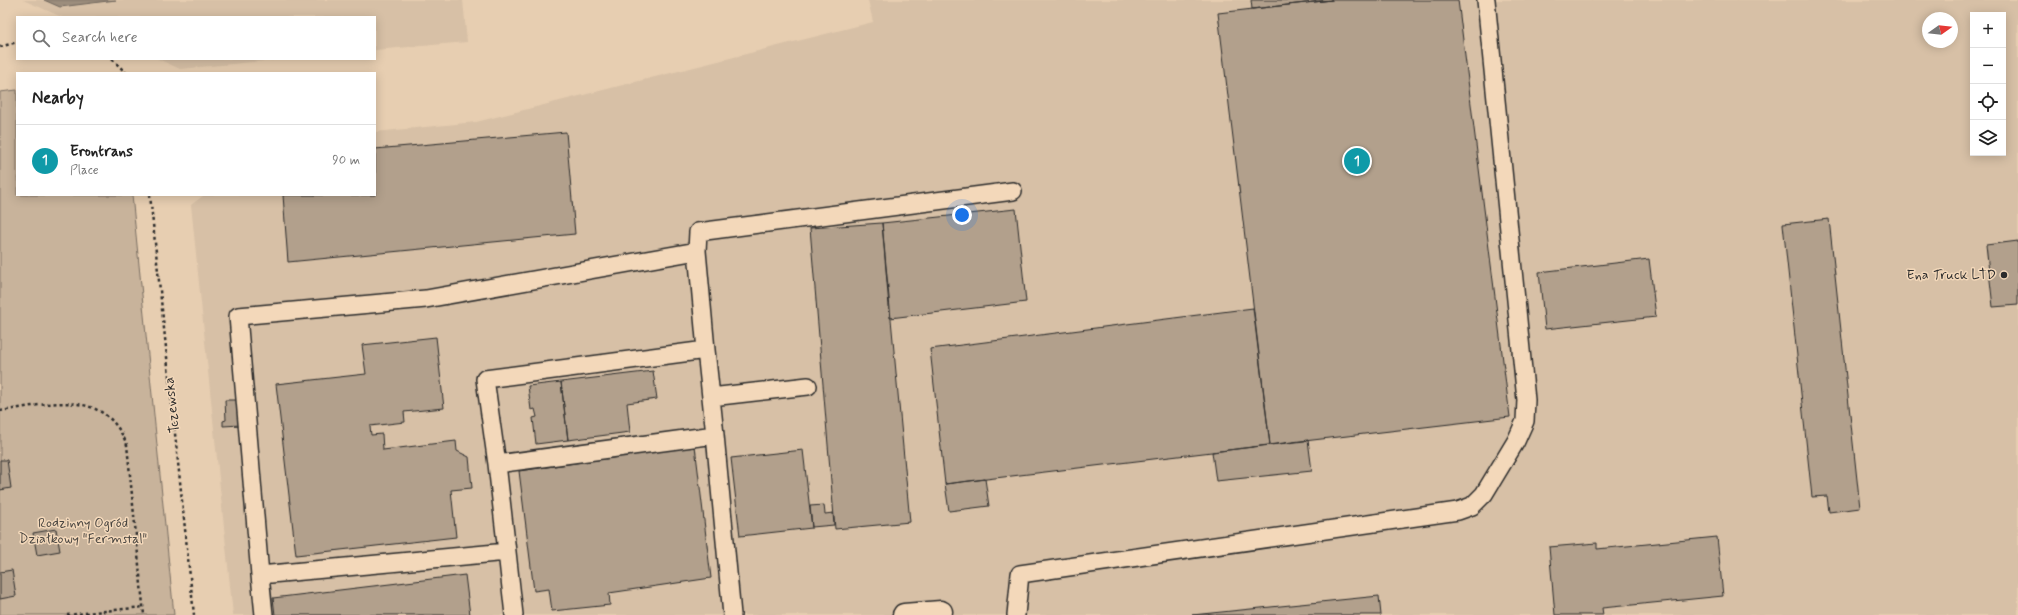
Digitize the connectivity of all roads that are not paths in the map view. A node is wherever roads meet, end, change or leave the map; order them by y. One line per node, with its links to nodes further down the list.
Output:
1 (1486, 0): 16 (lane)
2 (1013, 191): 3 (lane)
3 (698, 251): 4 (lane); 10 (lane)
4 (706, 350): 6 (lane); 8 (lane)
5 (808, 386): 6 (lane)
6 (711, 397): 7 (lane)
7 (716, 435): 8 (lane); 14 (lane)
8 (497, 464): 9 (lane)
9 (507, 552): 10 (lane); 13 (lane)
10 (260, 576): 12 (lane)
11 (941, 612): 15 (street)
12 (264, 615)
13 (514, 615)
14 (732, 615)
15 (904, 615)
16 (1016, 615)

